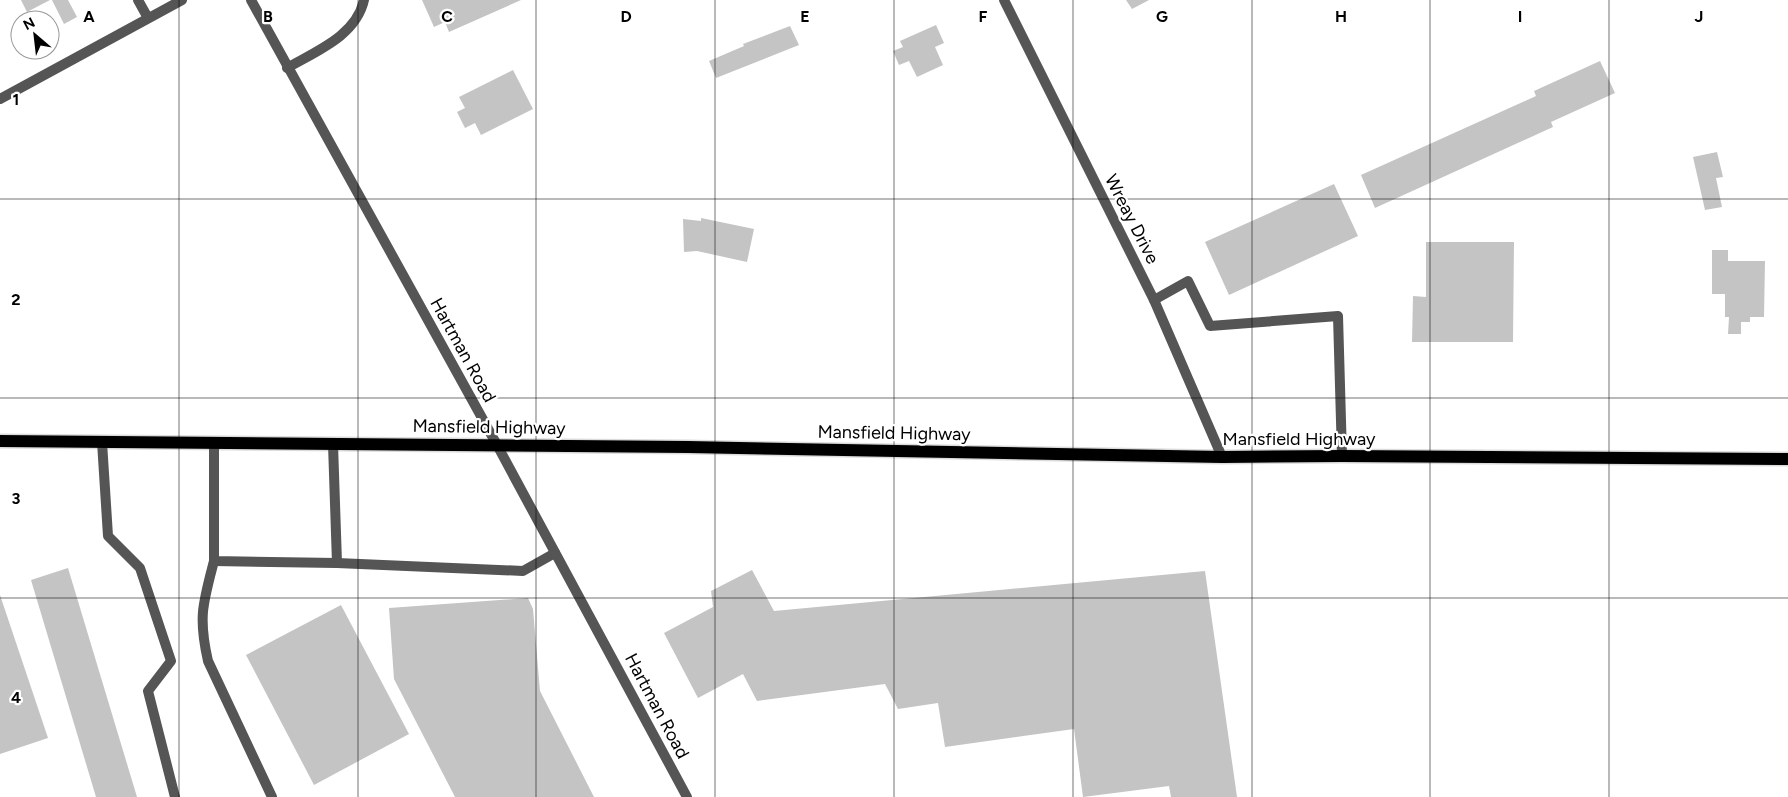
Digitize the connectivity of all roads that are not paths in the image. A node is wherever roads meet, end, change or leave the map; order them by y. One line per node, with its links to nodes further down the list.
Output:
1 (138, 0): 6 (street)
2 (182, 0): 6 (street)
3 (251, 0): 7 (street, Hartman Road)
4 (364, 0): 7 (street)
5 (1004, 0): 9 (street, Wreay Drive)
6 (148, 18): 8 (street)
7 (287, 68): 14 (street, Hartman Road)
8 (0, 100)
9 (1154, 300): 15 (street); 16 (street, Wreay Drive)
10 (0, 441): 11 (main road, Mansfield Highway)
11 (102, 442): 12 (main road, Mansfield Highway); 21 (street)
12 (214, 442): 13 (main road, Mansfield Highway); 19 (street)
13 (333, 444): 14 (main road, Mansfield Highway); 20 (street)
14 (497, 445): 16 (main road, Mansfield Highway); 18 (street, Hartman Road)
15 (1342, 456): 16 (main road, Mansfield Highway); 17 (main road, Mansfield Highway)
16 (1222, 457)
17 (1788, 459)
18 (555, 553): 20 (street); 23 (street, Hartman Road)
19 (214, 561): 20 (street); 22 (street)
20 (336, 562)
21 (175, 797)
22 (272, 797)
23 (687, 797)

